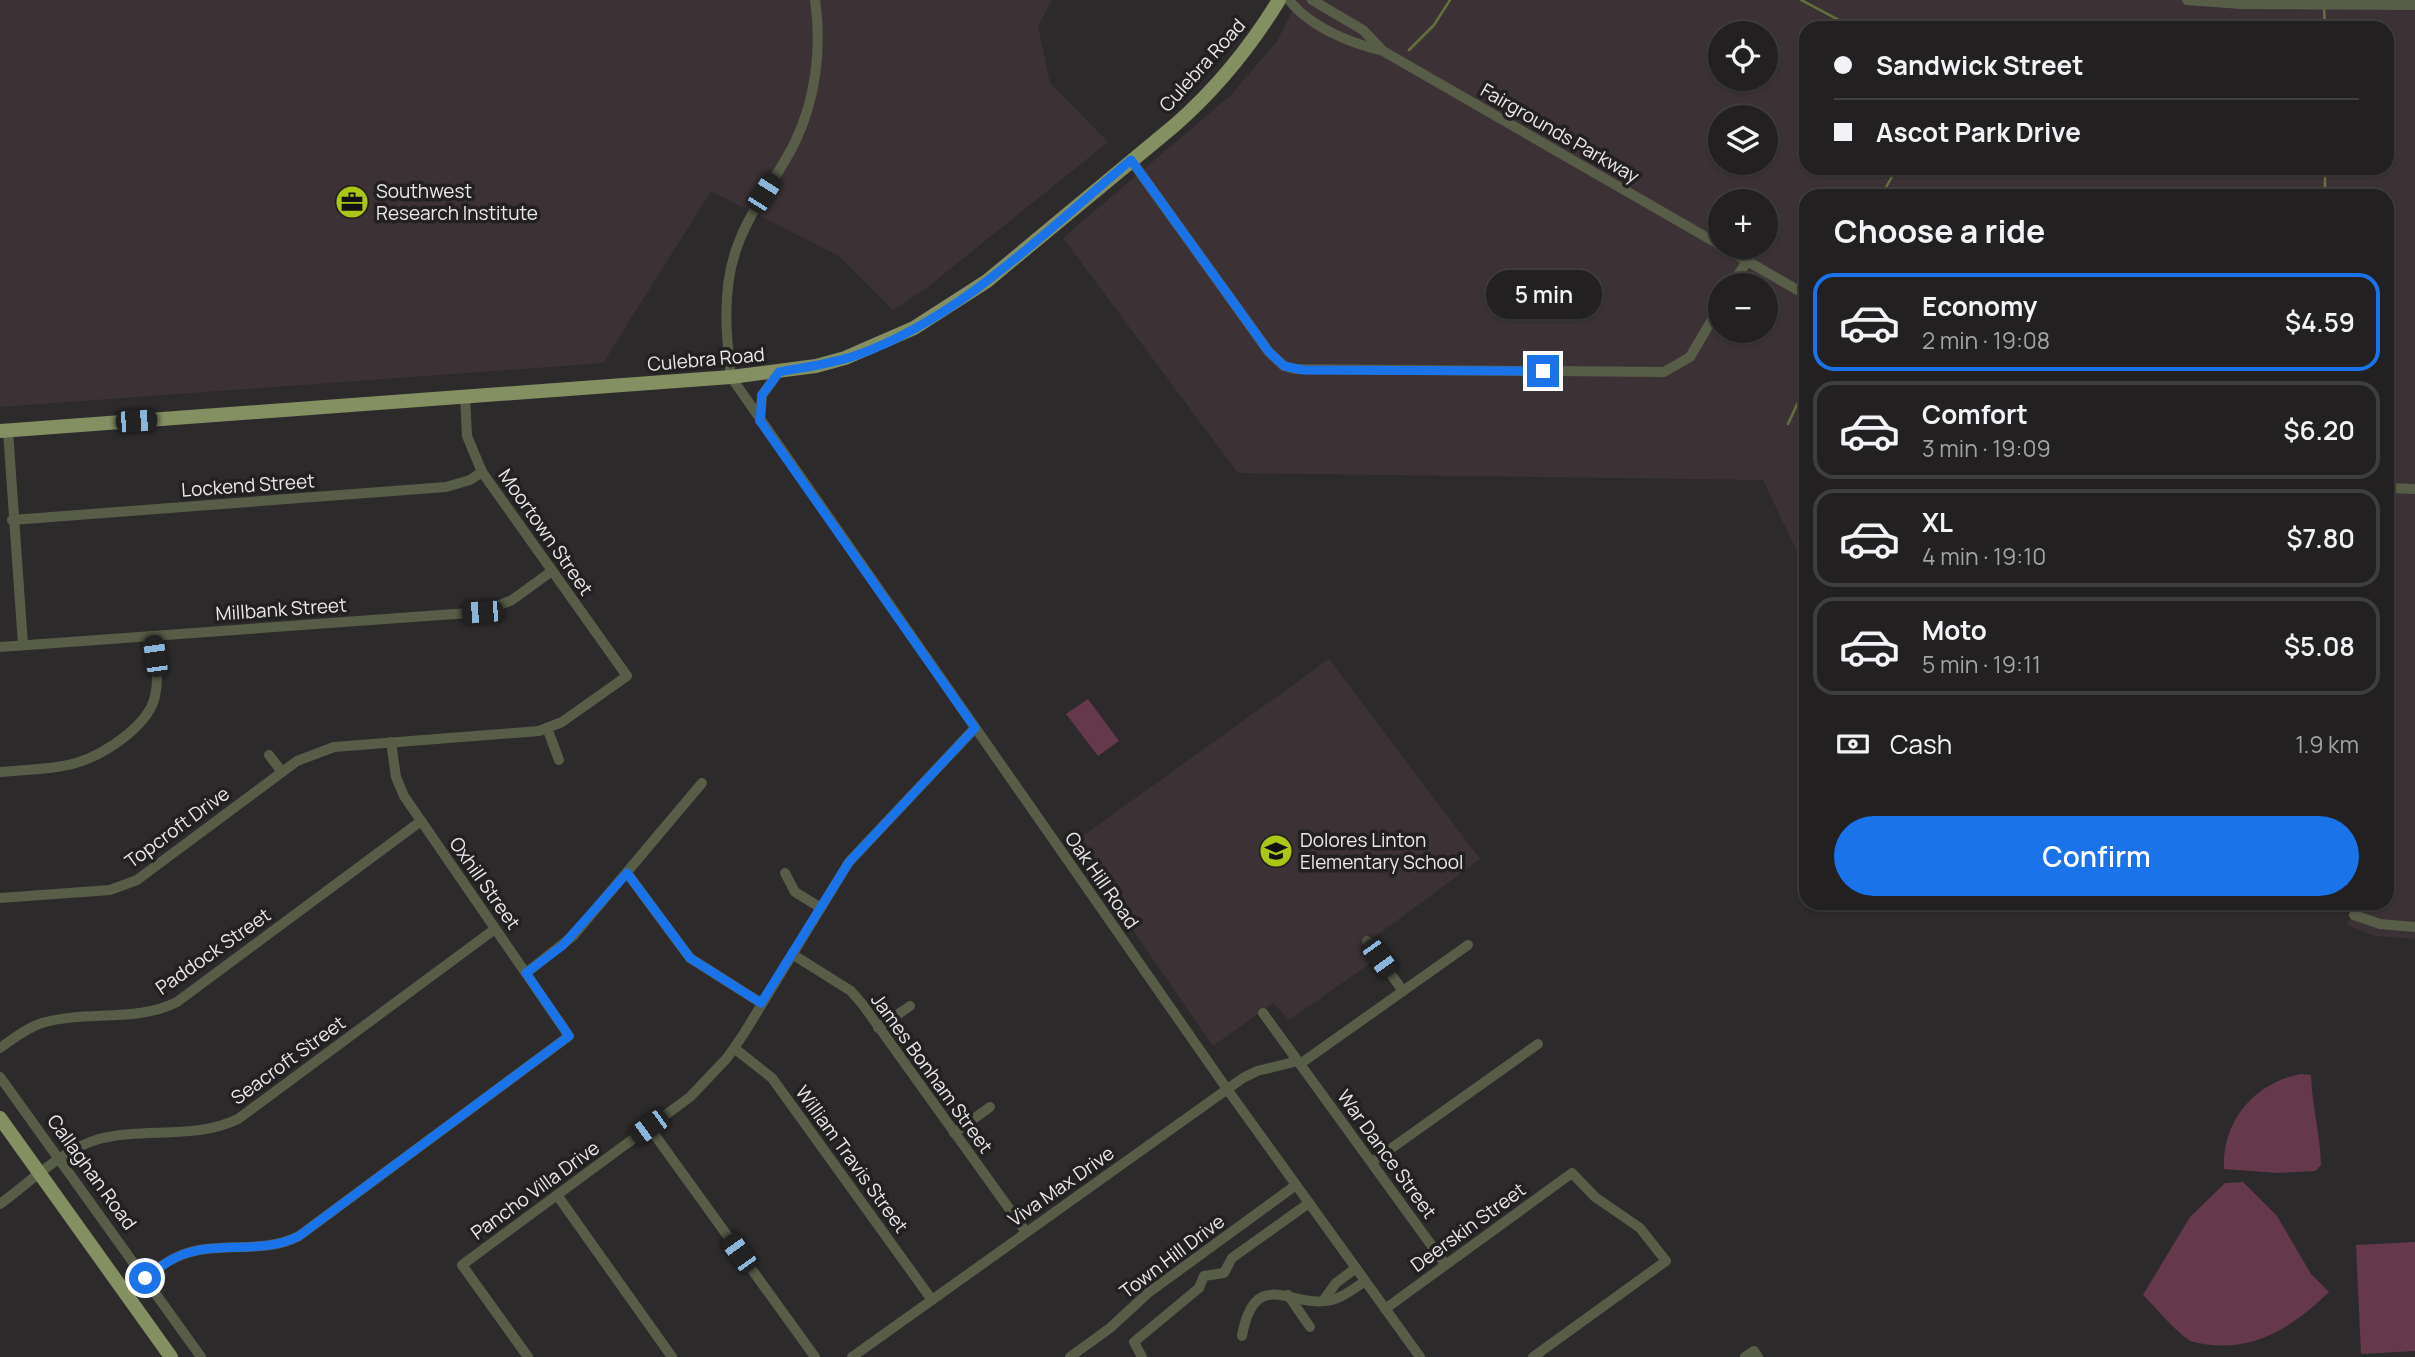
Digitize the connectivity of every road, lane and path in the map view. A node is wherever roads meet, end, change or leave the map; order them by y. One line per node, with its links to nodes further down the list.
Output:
1 (815, 0): 16 (street)
2 (1279, 0): 8 (main road, Culebra Road)
3 (1289, 0): 7 (street, Fairgrounds Parkway)
4 (1312, 0): 7 (street, Fairgrounds Parkway)
5 (2187, 0): 6 (street)
6 (2415, 5)
7 (1383, 51): 9 (street, Fairgrounds Parkway)
8 (1131, 160): 14 (street); 15 (main road, Culebra Road)
9 (1708, 238)
10 (1744, 259): 11 (street, Fairgrounds Parkway)
11 (1747, 261): 12 (street); 13 (street, Fairgrounds Parkway)
12 (1740, 273)
13 (1799, 291)
14 (1708, 326)
15 (779, 372): 16 (main road, Culebra Road); 18 (street)
16 (731, 377): 17 (main road, Culebra Road); 18 (street, Oak Hill Road)
17 (465, 396): 19 (main road, Culebra Road); 20 (street, Moortown Street)
18 (760, 421): 30 (street, Oak Hill Road)
19 (4, 431): 23 (street)
20 (482, 472): 23 (street, Lockend Street); 24 (street, Moortown Street)
21 (2394, 488): 22 (street)
22 (2415, 489)
23 (12, 520): 26 (street)
24 (552, 571): 25 (street, Millbank Street); 28 (street, Moortown Street)
25 (152, 636): 26 (street, Millbank Street); 34 (street)
26 (23, 645): 27 (street, Millbank Street)
27 (0, 647)
28 (627, 676): 29 (street, Topcroft Drive)
29 (547, 728): 31 (street, Topcroft Drive); 33 (street)
30 (975, 728): 41 (street, Pancho Villa Drive); 59 (street, Oak Hill Road)
31 (391, 742): 35 (street, Topcroft Drive); 37 (street, Oxhill Street)
32 (269, 755): 35 (street)
33 (559, 760)
34 (0, 772)
35 (282, 772): 40 (street, Topcroft Drive)
36 (702, 783): 38 (street)
37 (421, 821): 44 (street, Oxhill Street); 55 (street, Paddock Street)
38 (627, 873): 48 (street); 50 (street)
39 (785, 873): 41 (street)
40 (0, 898)
41 (821, 908): 47 (street, Pancho Villa Drive)
42 (2354, 915): 43 (street)
43 (2415, 927)
44 (495, 929): 48 (street, Oxhill Street); 64 (street, Seacroft Street)
45 (1367, 941): 49 (street)
46 (1468, 945): 49 (street, Viva Max Drive)
47 (792, 954): 50 (street, Pancho Villa Drive); 53 (street, James Bonham Street)
48 (526, 973): 74 (street, Oxhill Street)
49 (1404, 991): 57 (street, Viva Max Drive)
50 (761, 1003): 56 (street, Pancho Villa Drive)
51 (909, 1006): 53 (street)
52 (1264, 1013): 57 (street, War Dance Street)
53 (878, 1028): 63 (street, James Bonham Street)
54 (1538, 1044): 65 (street)
55 (0, 1048)
56 (734, 1048): 62 (street, Pancho Villa Drive); 77 (street, William Travis Street)
57 (1299, 1063): 59 (street, Viva Max Drive); 65 (street, War Dance Street)
58 (0, 1077): 64 (street, Callaghan Road)
59 (1227, 1089): 67 (street, Oak Hill Road); 71 (street, Viva Max Drive)
60 (990, 1107): 63 (street)
61 (0, 1118): 66 (main road)
62 (649, 1127): 68 (street, Pancho Villa Drive); 86 (street)
63 (954, 1133): 71 (street, James Bonham Street)
64 (60, 1161): 66 (street, Seacroft Street); 74 (street, Callaghan Road)
65 (1372, 1162): 72 (street, War Dance Street)
66 (41, 1175): 70 (street, Seacroft Street); 82 (main road)
67 (1297, 1185): 69 (street, Oak Hill Road); 88 (street, Town Hill Drive)
68 (556, 1195): 84 (street, Pancho Villa Drive); 85 (street)
69 (1309, 1203): 73 (street, Oak Hill Road); 89 (street)
70 (0, 1204)
71 (1026, 1232): 77 (street, Viva Max Drive)
72 (1446, 1264): 79 (street, Deerskin Street); 91 (street, Deerskin Street)
73 (1356, 1268): 75 (street, Oak Hill Road); 78 (street)
74 (145, 1278): 83 (street, Callaghan Road)
75 (1365, 1281): 78 (street); 79 (street, Oak Hill Road)
76 (1289, 1295): 78 (street); 80 (street); 81 (street)
77 (932, 1300): 87 (street, Viva Max Drive)
78 (1323, 1301)
79 (1385, 1309): 90 (street, Oak Hill Road)
80 (1310, 1327)
81 (1242, 1336)
82 (171, 1357)
83 (201, 1357)
84 (528, 1357)
85 (672, 1357)
86 (815, 1357)
87 (852, 1357)
88 (1070, 1357)
89 (1142, 1357)
90 (1420, 1357)
91 (1533, 1357)

